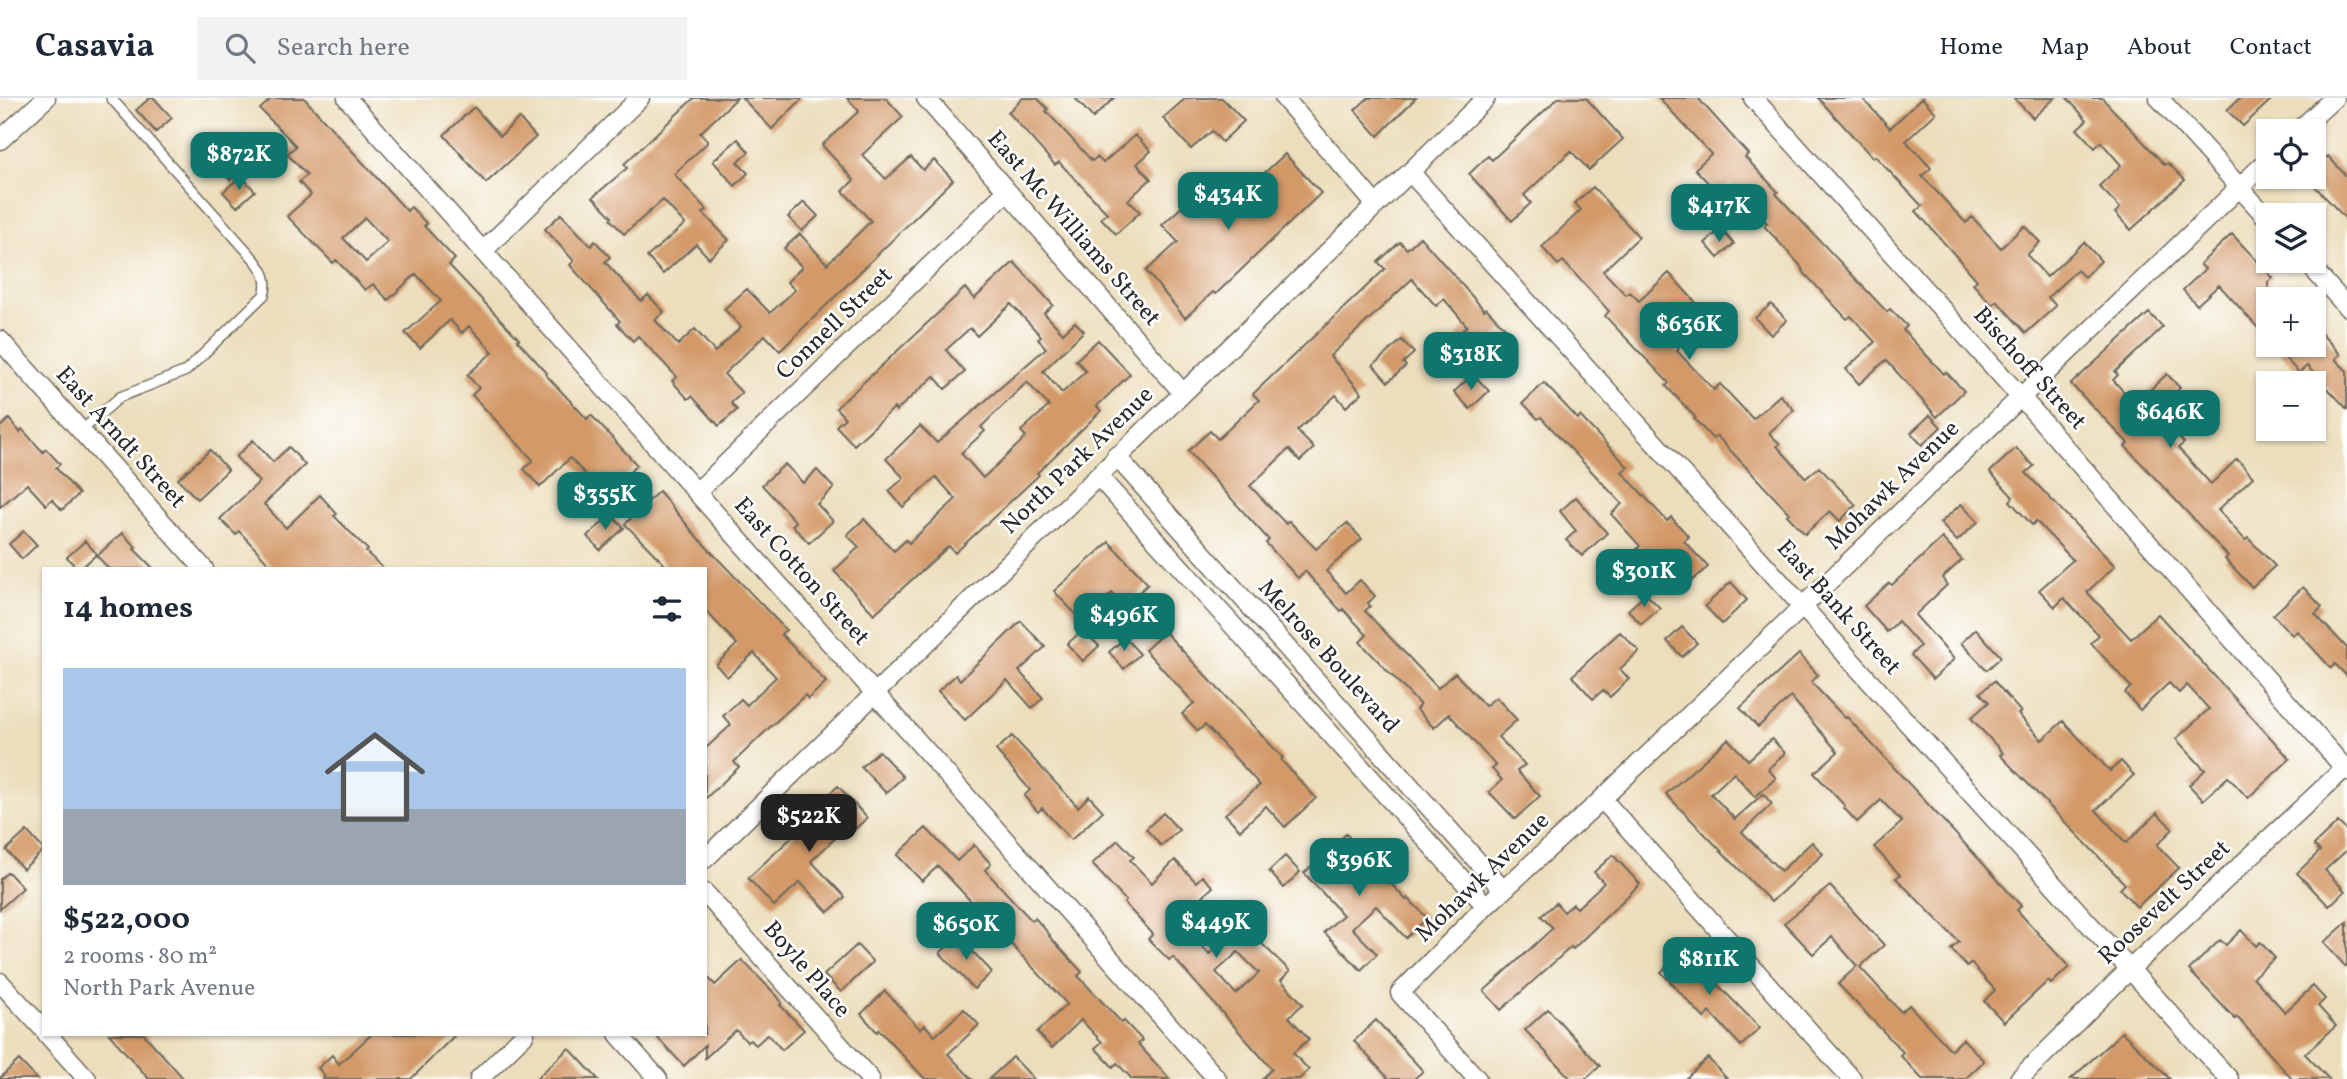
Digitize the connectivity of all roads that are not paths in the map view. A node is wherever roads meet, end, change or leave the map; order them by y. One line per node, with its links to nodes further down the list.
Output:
1 (46, 98): 12 (street)
2 (111, 98): 25 (lane)
3 (347, 98): 19 (street, East Cotton Street)
4 (640, 98): 19 (street)
5 (926, 98): 16 (street, East Mc Williams Street)
6 (1284, 98): 17 (street)
7 (1486, 98): 14 (street, North Park Avenue)
8 (1753, 98): 24 (street, Bischoff Street)
9 (2159, 98): 15 (street)
10 (2334, 98): 11 (street)
11 (2311, 119)
12 (0, 139)
13 (2256, 171): 15 (street, Mohawk Avenue)
14 (1410, 172): 17 (street, North Park Avenue); 30 (street, East Bank Street)
15 (2239, 187): 18 (street); 24 (street, Mohawk Avenue)
16 (1007, 191): 23 (street, East Mc Williams Street); 28 (street, Connell Street)
17 (1376, 205): 23 (street, North Park Avenue)
18 (2256, 206)
19 (483, 251): 28 (street, East Cotton Street)
20 (2317, 273): 21 (street)
21 (2347, 307)
22 (0, 340): 25 (street, East Arndt Street)
23 (1183, 393): 26 (street, North Park Avenue)
24 (2021, 397): 30 (street, Mohawk Avenue); 32 (street, Bischoff Street)
25 (81, 431): 29 (street, East Arndt Street)
26 (1116, 456): 27 (street, North Park Avenue); 35 (street, Melrose Boulevard)
27 (1098, 476): 31 (street, North Park Avenue); 37 (street, Melrose Boulevard)
28 (697, 492): 31 (street, East Cotton Street)
29 (202, 567)
30 (1804, 606): 33 (street, Mohawk Avenue); 38 (street, East Bank Street)
31 (875, 693): 34 (street, North Park Avenue); 48 (street, East Cotton Street)
32 (2346, 768): 38 (street, Roosevelt Street)
33 (1602, 799): 35 (street, Mohawk Avenue); 50 (street)
34 (707, 857)
35 (1503, 890): 37 (street, Mohawk Avenue)
36 (707, 895): 47 (street, Boyle Place)
37 (1486, 906): 49 (street, Mohawk Avenue)
38 (2130, 969): 51 (street, Roosevelt Street); 52 (street, East Bank Street)
39 (0, 982): 40 (street)
40 (42, 1028)
41 (50, 1036): 44 (street)
42 (523, 1036): 45 (street)
43 (620, 1036): 46 (street)
44 (88, 1079)
45 (479, 1079)
46 (658, 1079)
47 (870, 1079)
48 (1217, 1079)
49 (1478, 1079)
50 (1852, 1079)
51 (2019, 1079)
52 (2229, 1079)

